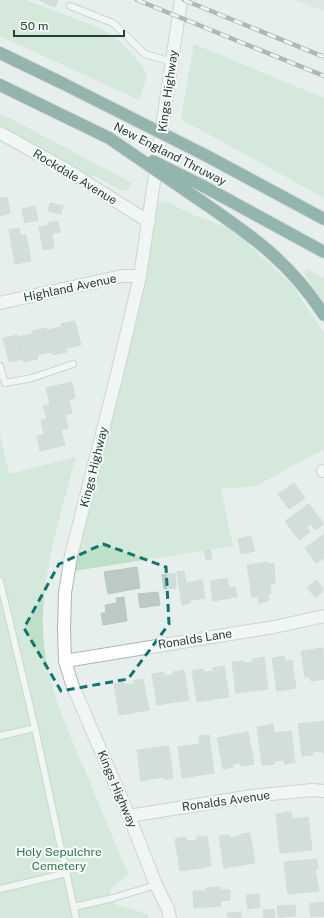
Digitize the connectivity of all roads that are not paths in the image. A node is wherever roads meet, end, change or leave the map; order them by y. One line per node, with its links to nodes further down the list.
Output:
1 (181, 0): 4 (street, Kings Highway)
2 (70, 6): 4 (lane)
3 (0, 53): 8 (highway, New England Thruway, bridge)
4 (172, 62): 9 (street, Kings Highway)
5 (0, 85): 7 (highway, New England Thruway)
6 (0, 133): 9 (street, Rockdale Avenue)
7 (109, 138): 10 (highway, New England Thruway, bridge); 13 (highway, bridge)
8 (324, 219)
9 (149, 222): 11 (street, Kings Highway)
10 (324, 252)
11 (140, 276): 12 (street, Highland Avenue); 18 (street, Kings Highway)
12 (0, 303)
13 (324, 315)
14 (73, 364): 15 (lane)
15 (0, 366)
16 (0, 581): 19 (lane)
17 (324, 616): 18 (street, Ronalds Lane)
18 (65, 661): 22 (street, Kings Highway)
19 (35, 728): 20 (lane); 23 (lane)
20 (0, 736)
21 (324, 792): 22 (street, Ronalds Avenue)
22 (129, 816): 24 (street, Kings Highway)
23 (67, 873): 25 (lane); 26 (lane)
24 (156, 885): 26 (lane); 28 (street, Kings Highway)
25 (0, 889)
26 (74, 907): 27 (lane)
27 (76, 918)
28 (170, 918)

